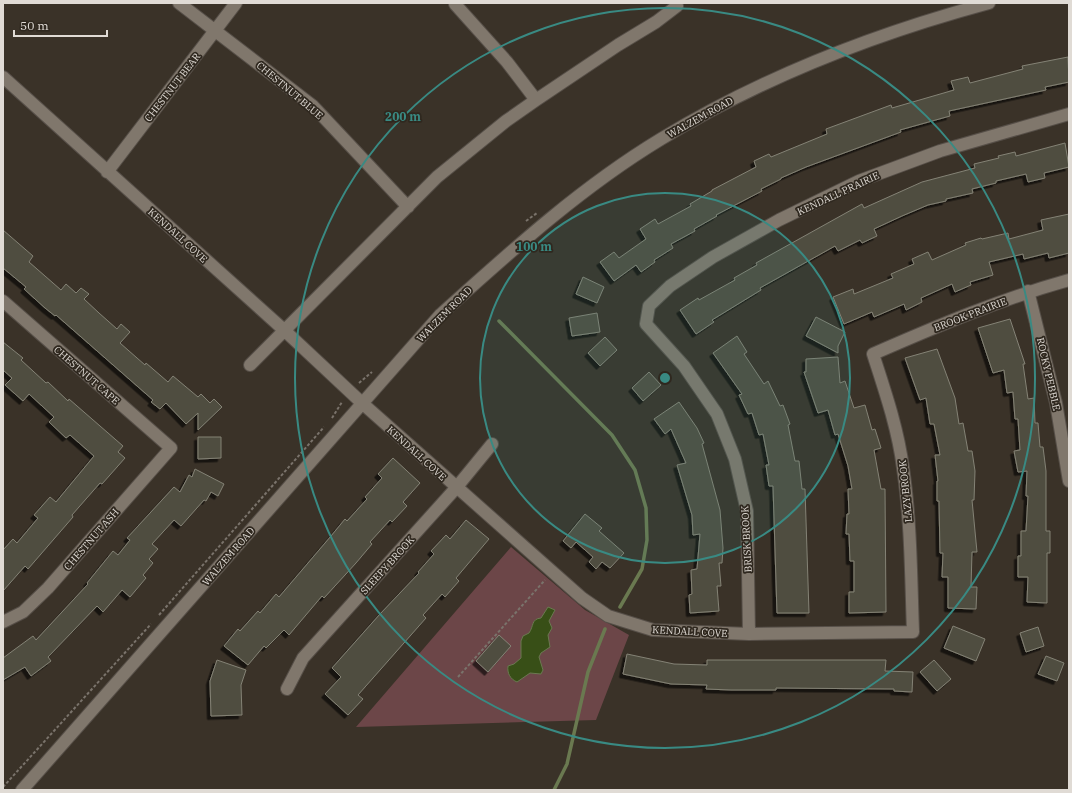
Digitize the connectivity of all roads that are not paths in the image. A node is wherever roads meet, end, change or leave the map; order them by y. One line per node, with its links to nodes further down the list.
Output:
1 (179, 3): 6 (street, CHESTNUT BLUE)
2 (236, 3): 6 (street, CHESTNUT BEAR)
3 (676, 3): 8 (street)
4 (989, 3): 19 (street, WALZEM ROAD)
5 (455, 4): 8 (street)
6 (216, 30): 10 (street, CHESTNUT BEAR); 11 (street, CHESTNUT BLUE)
7 (3, 77): 10 (street, KENDALL COVE)
8 (536, 100): 11 (street)
9 (1069, 114): 15 (street, KENDALL PRAIRIE)
10 (107, 172): 16 (street, KENDALL COVE)
11 (408, 206): 16 (street)
12 (1069, 280): 13 (street, BROOK PRAIRIE)
13 (1028, 291): 17 (street, BROOK PRAIRIE); 22 (street, ROCKY PEBBLE)
14 (3, 301): 21 (street, CHESTNUT CAPE)
15 (649, 306): 26 (street, BRISK BROOK)
16 (284, 330): 18 (street); 19 (street, KENDALL COVE)
17 (873, 354): 25 (street, LAZY BROOK)
18 (250, 365)
19 (362, 403): 23 (street, KENDALL COVE); 28 (street, WALZEM ROAD)
20 (492, 444): 23 (street, SLEEPY BROOK)
21 (171, 448): 24 (street, CHESTNUT ASH)
22 (1069, 481)
23 (456, 488): 26 (street, KENDALL COVE); 27 (street, SLEEPY BROOK)
24 (3, 622)
25 (914, 632): 26 (street, KENDALL COVE)
26 (749, 634)
27 (287, 689)
28 (22, 790)

